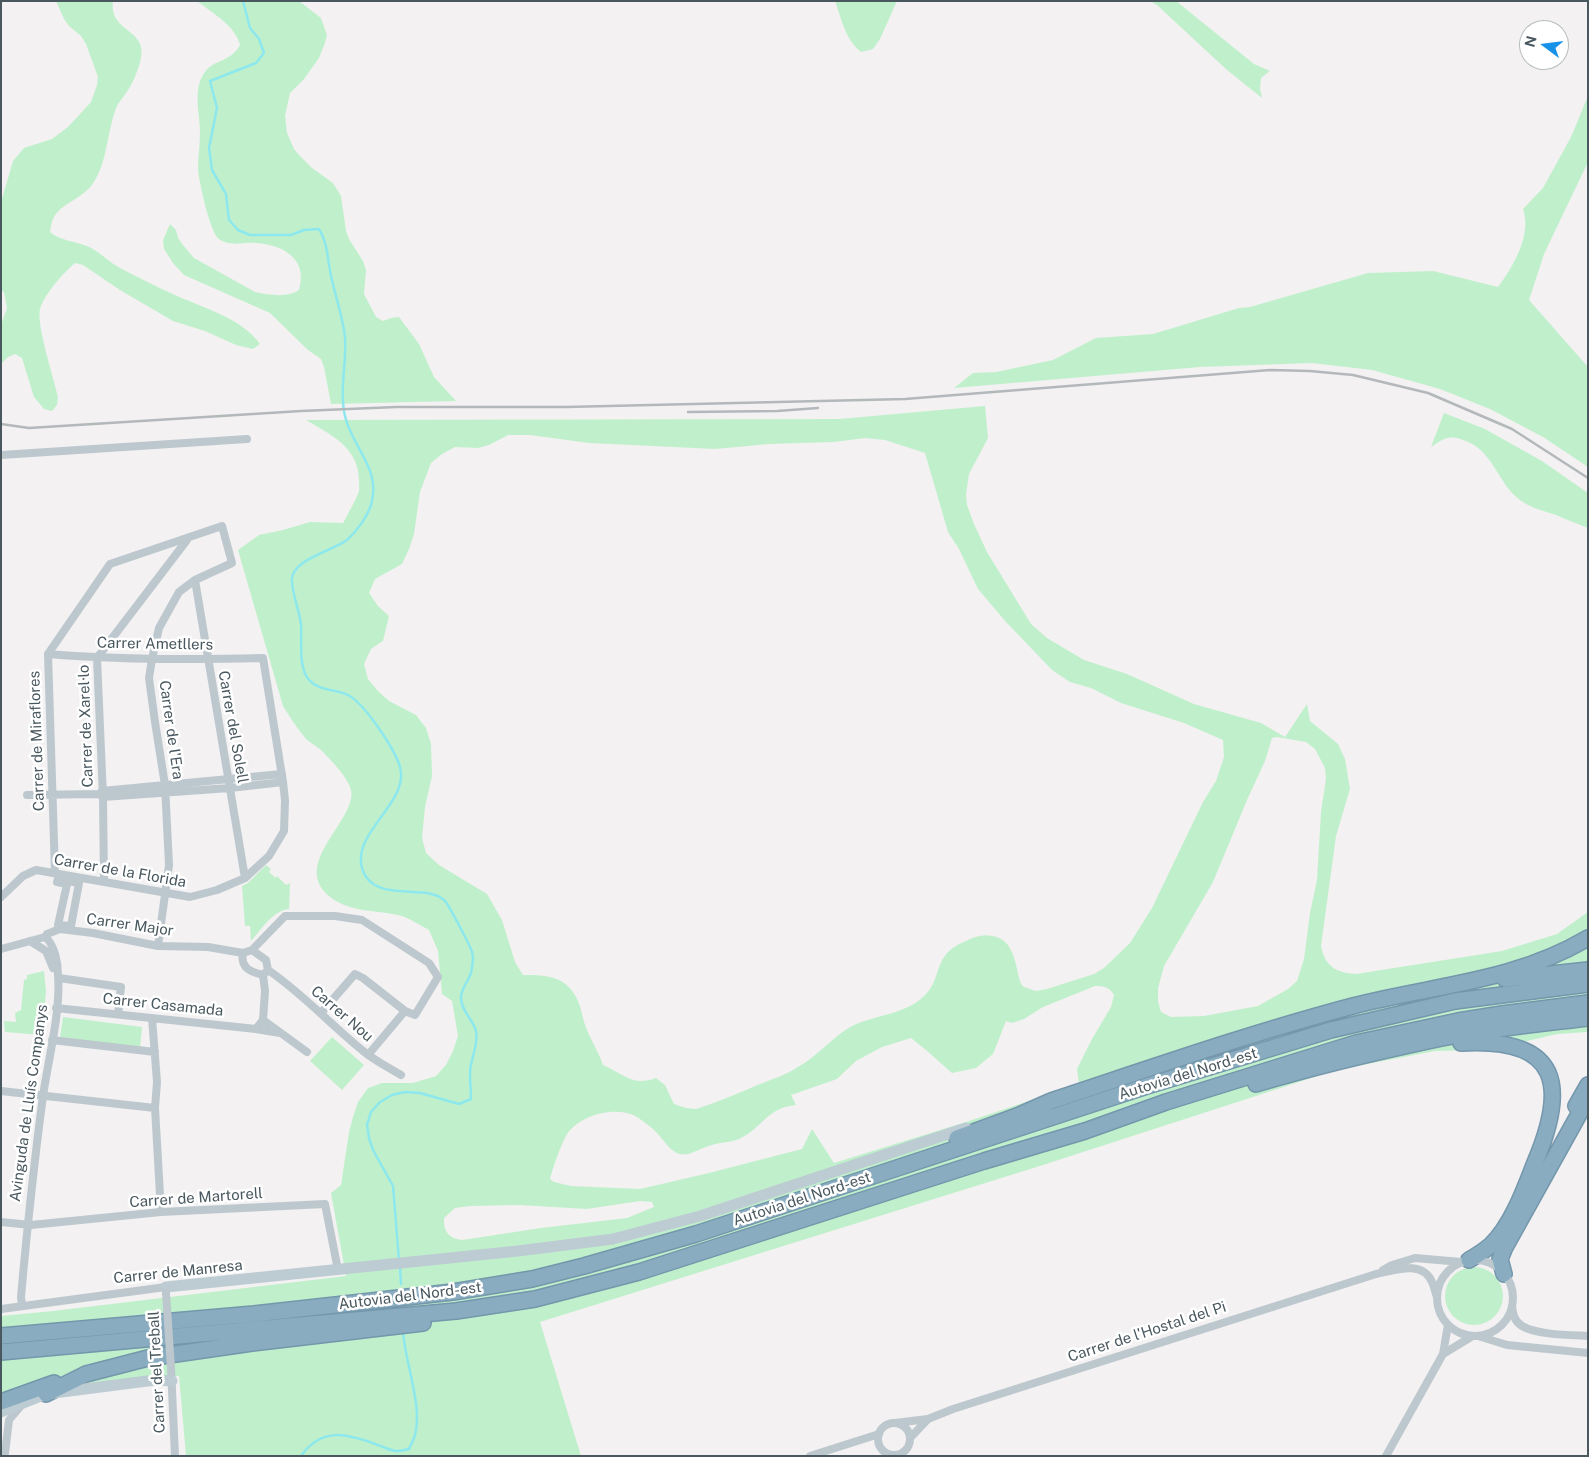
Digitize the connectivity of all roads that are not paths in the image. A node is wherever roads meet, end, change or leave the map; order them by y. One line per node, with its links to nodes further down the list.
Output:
1 (247, 440): 2 (street)
2 (1, 455)
3 (222, 526): 4 (street, Carrer de Miraflores); 5 (street, Carrer de l'Era)
4 (187, 539): 6 (street, Carrer de Miraflores); 7 (street, Carrer de Xarel·lo)
5 (195, 580): 9 (street, Carrer de l'Era); 10 (street, Carrer del Solell)
6 (48, 654): 7 (street, Carrer Ametllers); 15 (street, Carrer de Miraflores)
7 (97, 658): 9 (street, Carrer Ametllers); 16 (street, Carrer de Xarel·lo)
8 (263, 658): 10 (street, Carrer Ametllers); 11 (street, Carrer de la Florida)
9 (152, 659): 10 (street, Carrer Ametllers); 13 (street, Carrer de l'Era)
10 (208, 659): 12 (street, Carrer del Solell)
11 (283, 778): 12 (street); 14 (street); 19 (street, Carrer de la Florida)
12 (228, 779): 13 (street); 14 (street, Carrer del Solell)
13 (165, 788): 14 (street); 16 (street); 21 (street, Carrer de l'Era)
14 (230, 788): 19 (street, Carrer del Solell)
15 (52, 794): 16 (street); 17 (street); 18 (street, Carrer de Miraflores)
16 (102, 794): 20 (street, Carrer de Xarel·lo)
17 (27, 795)
18 (55, 873): 20 (street, Carrer de la Florida); 22 (street, Carrer de la Florida)
19 (245, 878): 21 (street, Carrer de la Florida)
20 (104, 882): 21 (street, Carrer de la Florida)
21 (166, 893): 27 (street, Carrer de l'Era)
22 (1, 897)
23 (58, 925): 23 (street)
24 (45, 937): 26 (street, Carrer Major); 27 (street, Carrer Major); 30 (street); 34 (street, Avinguda de Lluís Companys)
25 (1588, 938): 35 (highway)
26 (30, 941): 28 (street, Carrer Major); 30 (street)
27 (158, 946): 31 (street, Carrer Major)
28 (1, 950)
29 (252, 950): 31 (street); 33 (street); 40 (street)
30 (46, 951): 37 (street)
31 (243, 953): 33 (street)
32 (1588, 970): 35 (highway)
33 (266, 972): 41 (street, Carrer Nou); 45 (street)
34 (58, 978): 37 (street, Avinguda de Lluís Companys); 42 (street)
35 (1481, 980): 58 (highway)
36 (1588, 984): 63 (highway, Autovia del Nord-est)
37 (58, 992): 39 (street, Avinguda de Lluís Companys)
38 (1588, 1003): 61 (highway, Autovia del Nord-est)
39 (56, 1008): 42 (street, Carrer Casamada); 48 (street, Avinguda de Lluís Companys)
40 (405, 1011): 41 (street); 52 (street)
41 (321, 1013): 52 (street, Carrer Nou)
42 (118, 1014): 43 (street, Carrer Casamada)
43 (152, 1018): 46 (street, Carrer Casamada); 50 (street)
44 (1588, 1018): 49 (highway)
45 (263, 1020): 46 (street); 47 (street)
46 (256, 1029): 47 (street, Carrer Casamada)
47 (282, 1034): 51 (street)
48 (52, 1040): 50 (street); 56 (street, Avinguda de Lluís Companys)
49 (1405, 1047): 61 (highway); 62 (highway)
50 (155, 1052): 59 (street)
51 (308, 1052)
52 (368, 1055): 53 (street, Carrer Nou)
53 (401, 1075)
54 (1588, 1085): 62 (highway)
55 (1, 1091): 56 (street)
56 (43, 1096): 59 (street); 66 (street, Avinguda de Lluís Companys)
57 (1588, 1098): 62 (highway)
58 (1050, 1101): 63 (highway); 68 (street, Carrer de Manresa)
59 (155, 1108): 64 (street)
60 (1588, 1120): 62 (highway)
61 (1085, 1131): 73 (highway, Autovia del Nord-est)
62 (1527, 1196): 67 (highway); 70 (highway)
63 (804, 1198): 78 (highway, Autovia del Nord-est)
64 (161, 1212): 66 (street, Carrer de Martorell); 68 (street, Carrer de Martorell)
65 (1, 1222): 66 (street, Carrer de Martorell)
66 (27, 1225): 75 (street, Avinguda de Lluís Companys)
67 (1466, 1261): 69 (street, Carrer de l'Hostal del Pi); 70 (street); 72 (street)
68 (338, 1270): 71 (street, Carrer de Manresa)
69 (1376, 1274): 72 (street, Carrer de l'Hostal del Pi); 90 (street, Carrer de l'Hostal del Pi)
70 (1504, 1274): 74 (street)
71 (166, 1290): 75 (street, Carrer de Manresa); 85 (street, Carrer del Treball, bridge)
72 (1437, 1297): 77 (street)
73 (516, 1302): 81 (highway, Autovia del Nord-est); 84 (highway)
74 (1512, 1305): 79 (street); 80 (street)
75 (22, 1306): 76 (street, Carrer de Manresa)
76 (1, 1309)
77 (1448, 1325): 79 (street); 83 (street)
78 (1, 1336)
79 (1474, 1336): 82 (street); 83 (street)
80 (1588, 1336)
81 (1, 1352)
82 (1588, 1353)
83 (1443, 1354): 99 (street)
84 (86, 1374): 86 (highway); 87 (highway)
85 (172, 1382): 86 (street); 96 (street, Carrer del Treball)
86 (46, 1394): 88 (street)
87 (1, 1402)
88 (21, 1405): 89 (street); 95 (street)
89 (1, 1412)
90 (928, 1419): 91 (street, Carrer de l'Hostal del Pi); 93 (street, Carrer de l'Hostal del Pi)
91 (894, 1423): 92 (street); 93 (street)
92 (879, 1434): 97 (street); 98 (street)
93 (910, 1438): 98 (street)
94 (1, 1445): 95 (street)
95 (5, 1455)
96 (175, 1456)
97 (810, 1456)
98 (894, 1456)
99 (1386, 1456)

